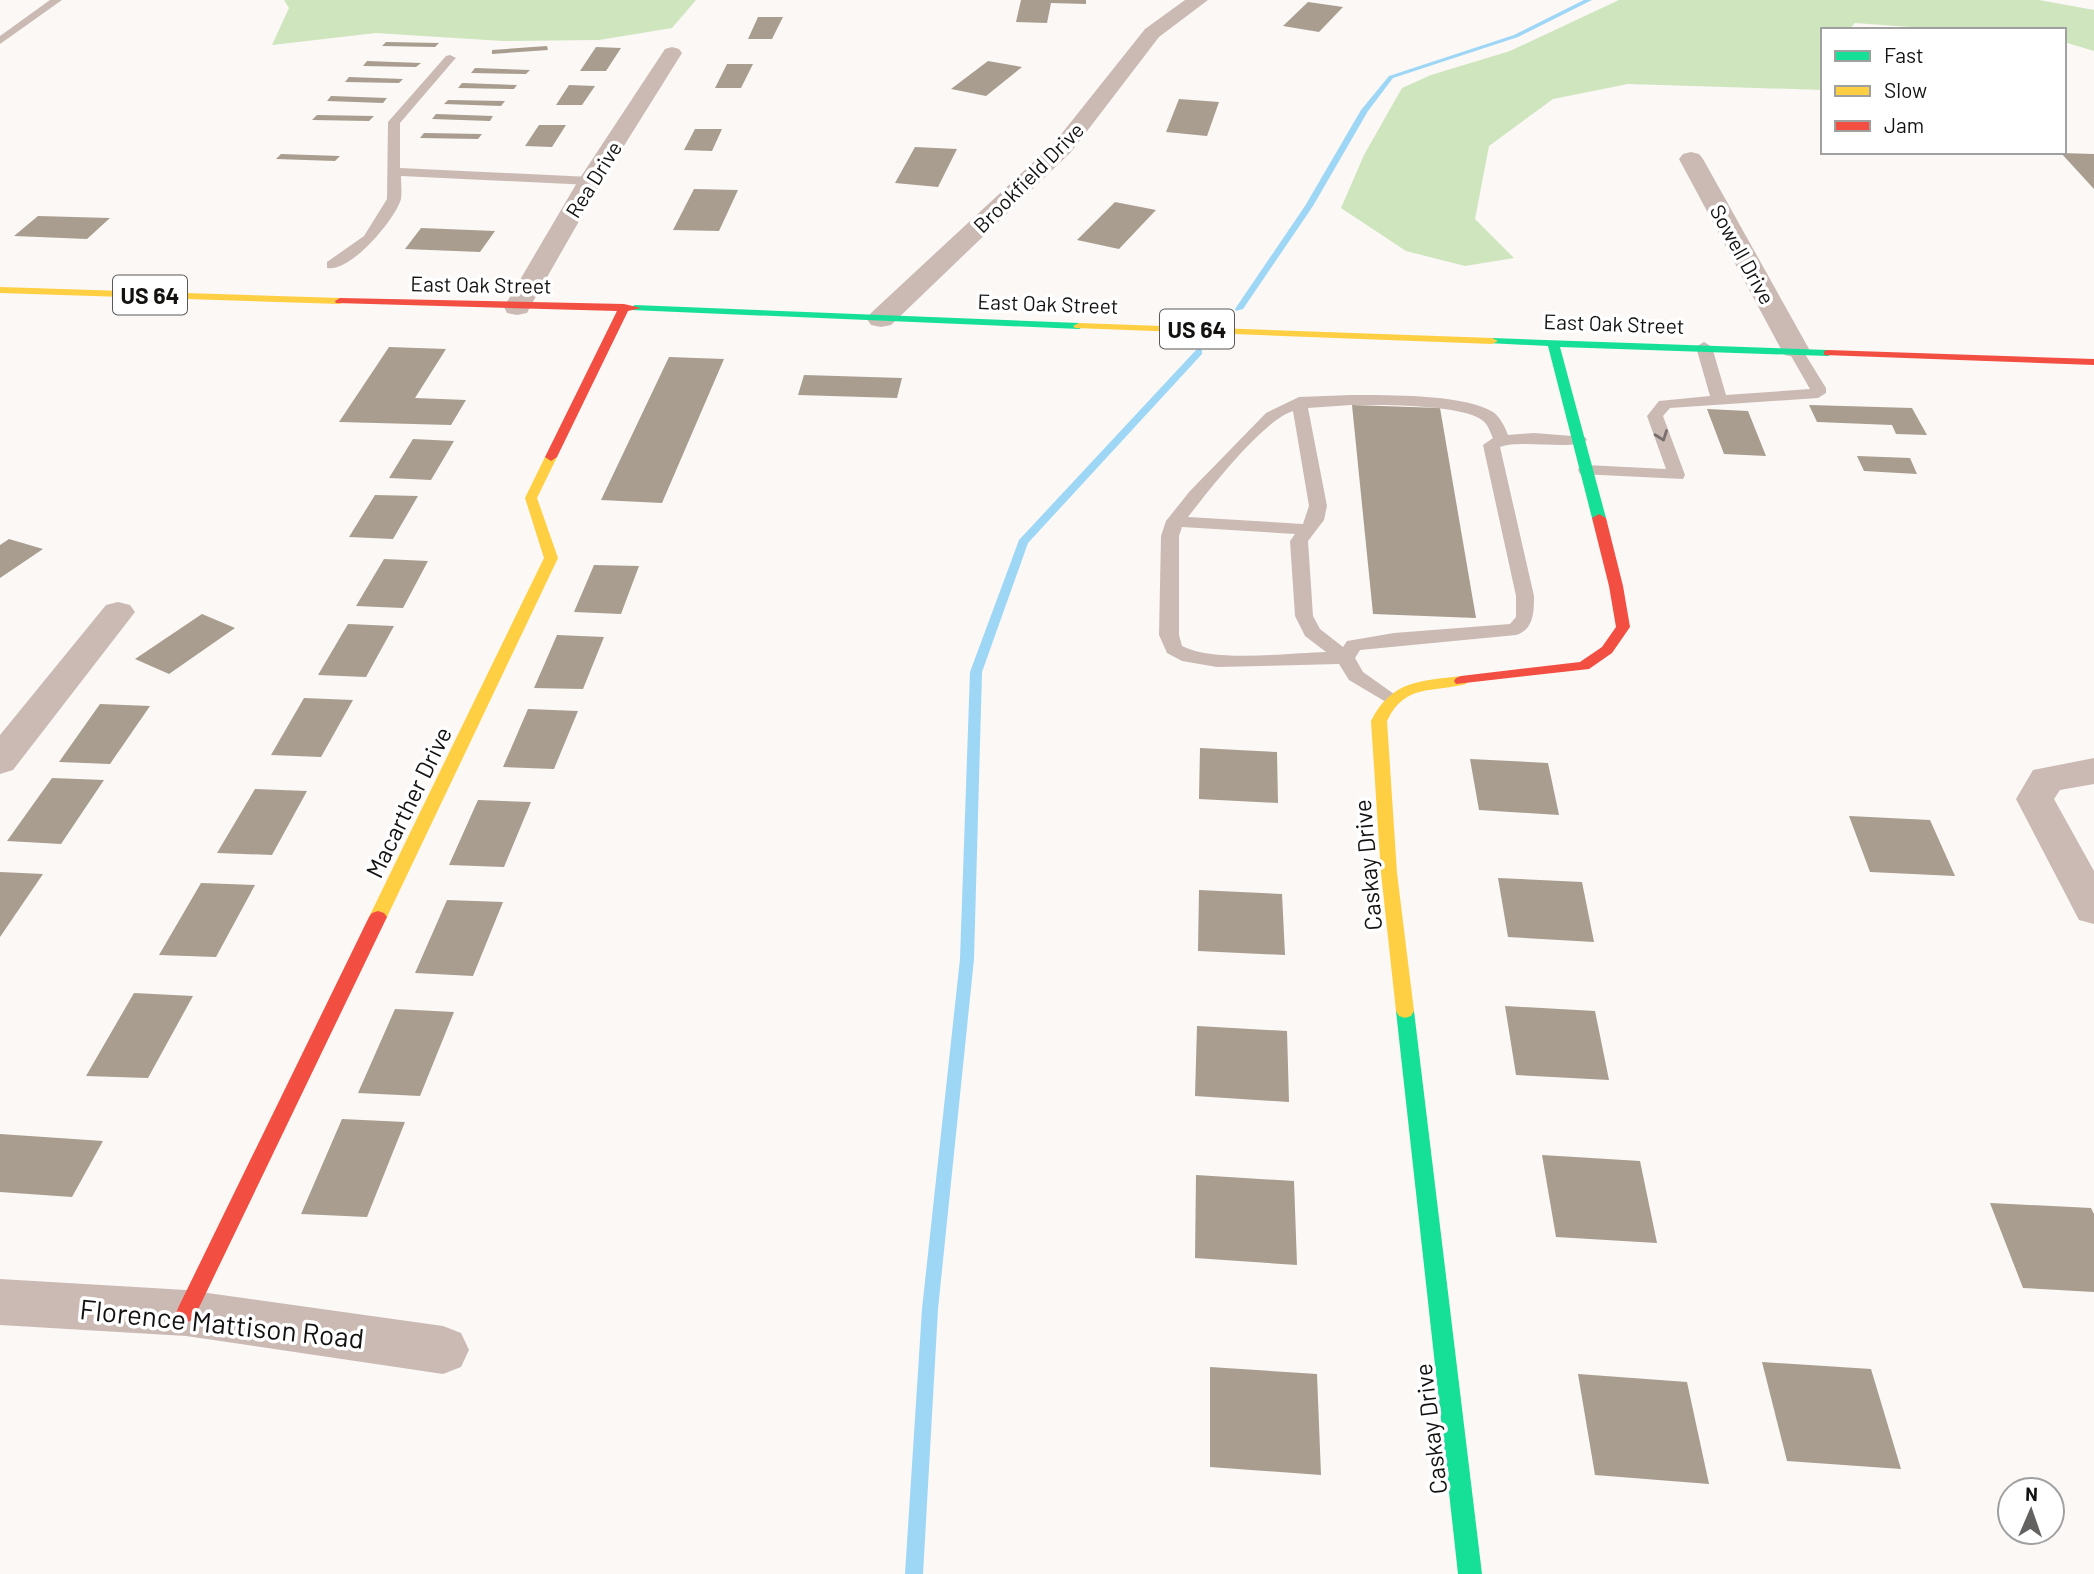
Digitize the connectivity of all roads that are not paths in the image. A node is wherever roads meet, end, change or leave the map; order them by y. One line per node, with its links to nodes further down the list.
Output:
1 (57, 0): 3 (lane)
2 (1198, 0): 13 (street, Brookfield Drive)
3 (0, 41)
4 (672, 53): 8 (street, Rea Drive)
5 (450, 58): 7 (lane)
6 (1691, 159): 16 (street, Sowell Drive)
7 (394, 172): 8 (lane); 9 (lane)
8 (590, 181): 11 (street, Rea Drive)
9 (332, 265)
10 (0, 290): 11 (main road, East Oak Street / US 64)
11 (517, 306): 12 (main road, East Oak Street / US 64)
12 (624, 307): 13 (main road, East Oak Street / US 64); 32 (main road, Macarther Drive)
13 (881, 319): 14 (main road, East Oak Street / US 64)
14 (1553, 342): 15 (main road, East Oak Street / US 64); 21 (main road)
15 (1704, 347): 16 (main road, East Oak Street / US 64); 18 (lane)
16 (1795, 349): 17 (main road, East Oak Street / US 64); 18 (lane)
17 (2094, 362)
18 (1719, 398): 22 (lane, one-way to 22)
19 (1299, 402): 20 (lane); 23 (lane); 24 (lane)
20 (1502, 440): 21 (lane); 26 (lane)
21 (1579, 440): 22 (main road)
22 (1586, 470): 27 (main road)
23 (1175, 522): 24 (lane); 26 (lane)
24 (1305, 529): 26 (lane)
25 (118, 612): 28 (street)
26 (1345, 658): 27 (lane)
27 (1391, 699): 34 (main road, Caskay Drive)
28 (0, 761)
29 (2094, 771): 30 (street)
30 (2094, 909)
31 (0, 1302): 32 (street, Florence Mattison Road)
32 (186, 1313): 33 (street, Florence Mattison Road)
33 (443, 1350)
34 (1470, 1574)

